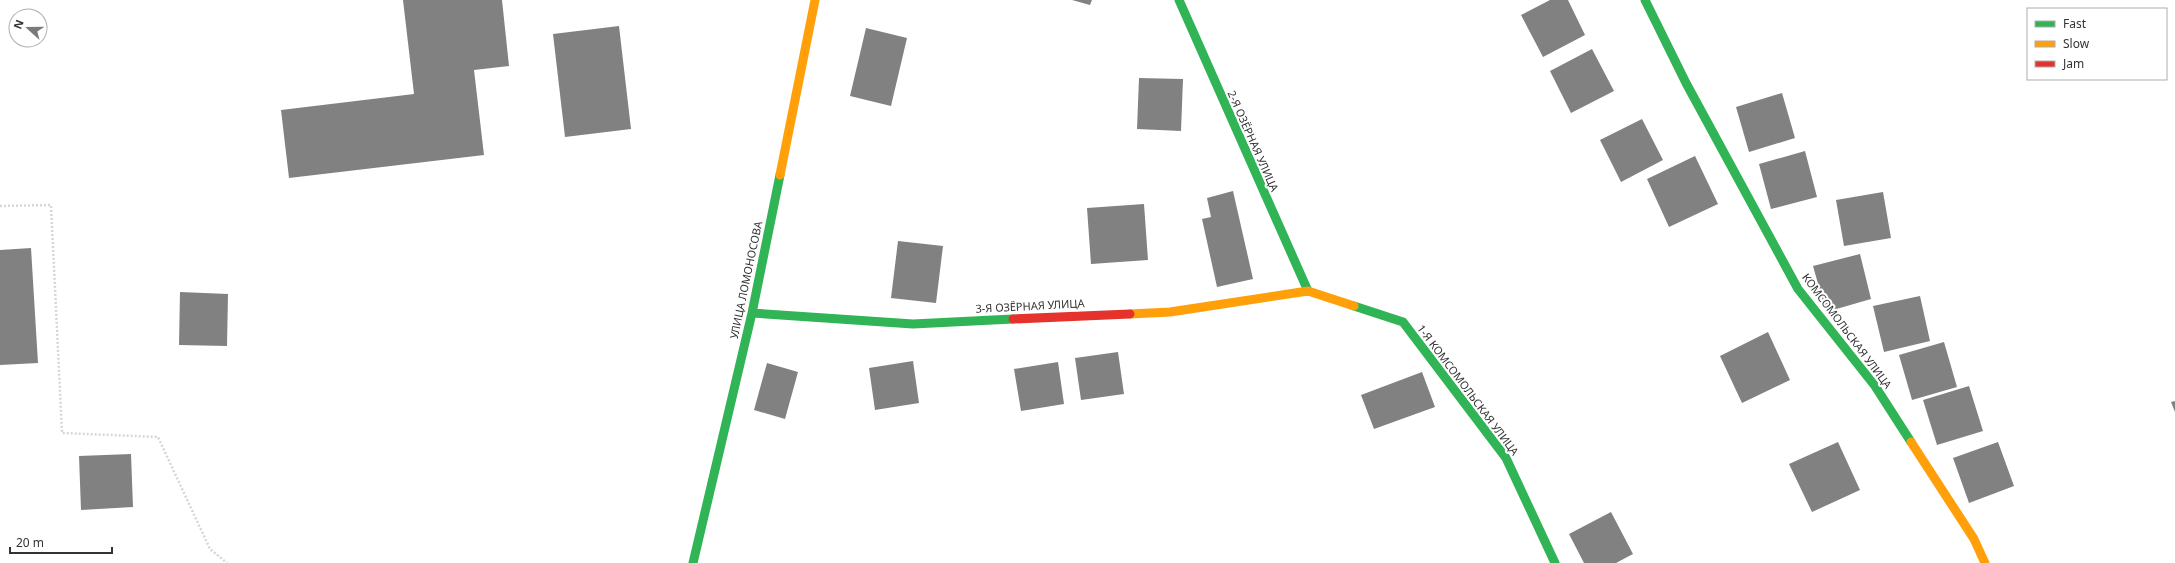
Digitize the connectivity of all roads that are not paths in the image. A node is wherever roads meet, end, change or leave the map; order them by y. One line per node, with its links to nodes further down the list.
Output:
1 (816, 0): 5 (street, УЛИЦА ЛОМОНОСОВА)
2 (1179, 0): 4 (street, 2-Я ОЗЁРНАЯ УЛИЦА)
3 (1645, 0): 8 (street, КОМСОМОЛЬСКАЯ УЛИЦА)
4 (1308, 291): 5 (street, 3-Я ОЗЁРНАЯ УЛИЦА); 7 (street, 1-Я КОМСОМОЛЬСКАЯ УЛИЦА)
5 (752, 313): 6 (street, УЛИЦА ЛОМОНОСОВА)
6 (693, 563)
7 (1555, 563)
8 (1985, 563)

